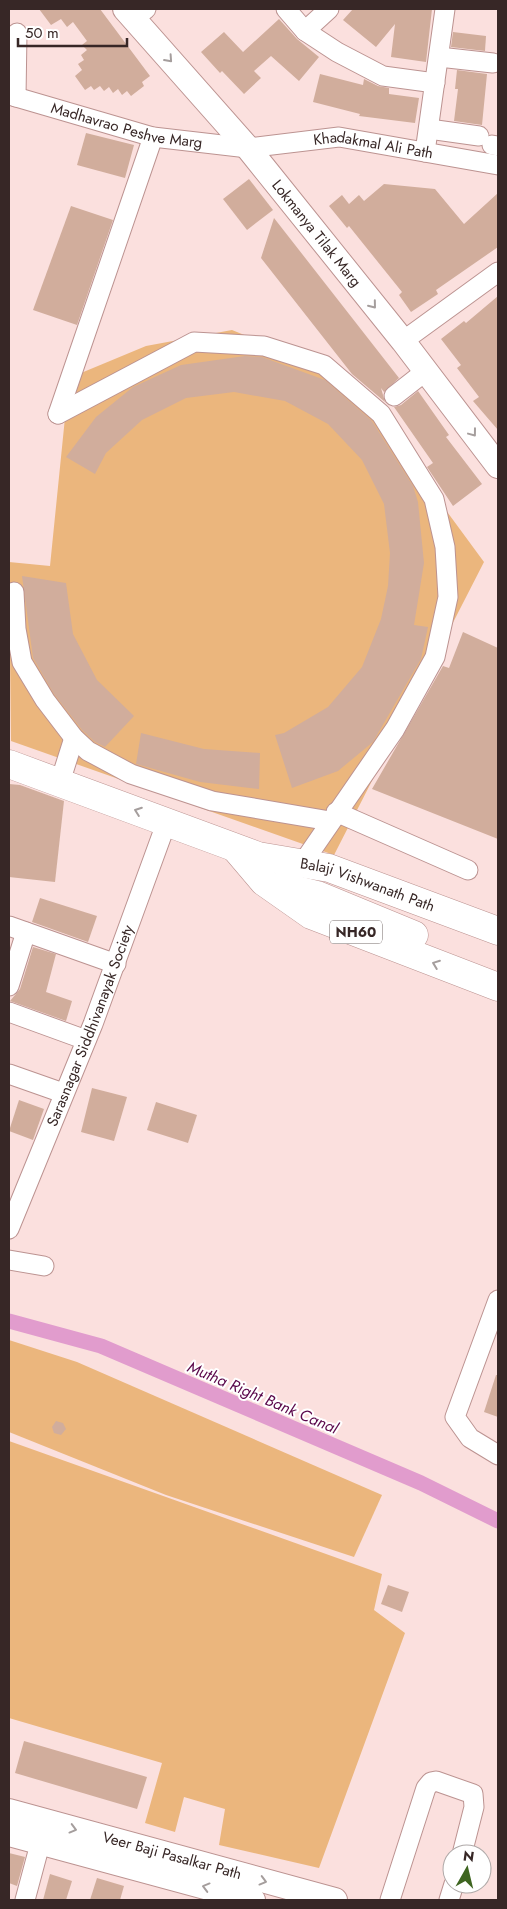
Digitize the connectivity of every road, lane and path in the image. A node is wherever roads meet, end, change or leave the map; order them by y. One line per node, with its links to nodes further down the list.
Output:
1 (286, 9): 5 (street)
2 (329, 9): 5 (street)
3 (445, 9): 7 (street)
4 (135, 12): 14 (main road, Lokmanya Tilak Marg, one-way to 14)
5 (305, 31): 9 (street)
6 (17, 33): 10 (street)
7 (438, 57): 8 (street); 9 (street)
8 (493, 63)
9 (435, 83): 11 (street)
10 (12, 96): 12 (street, Madhavrao Peshve Marg)
11 (429, 129): 13 (street); 15 (street)
12 (153, 137): 14 (street, Madhavrao Peshve Marg); 26 (street)
13 (490, 143)
14 (248, 148): 15 (street, Khadakmal Ali Path); 18 (main road, Lokmanya Tilak Marg, one-way to 18)
15 (425, 152): 16 (street, Khadakmal Ali Path)
16 (498, 165)
17 (498, 272): 18 (street)
18 (403, 342): 19 (main road, Lokmanya Tilak Marg)
19 (426, 371): 20 (street); 21 (main road, Lokmanya Tilak Marg, one-way to 21)
20 (394, 396)
21 (498, 466)
22 (14, 592): 23 (street)
23 (74, 738): 25 (street); 26 (street)
24 (9, 764): 25 (highway, NH60)
25 (60, 782): 27 (highway, NH60, one-way to 25)
26 (333, 816): 28 (street); 30 (street)
27 (167, 821): 29 (highway, NH60); 34 (street, Sarasnagar Siddhivanayak Society)
28 (302, 864): 29 (highway, Balaji Vishwanath Path); 32 (highway, Balaji Vishwanath Path)
29 (261, 869): 33 (highway); 35 (highway); 37 (highway, NH60, one-way to 29)
30 (468, 870)
31 (17, 929): 34 (street); 36 (street)
32 (498, 931)
33 (498, 948)
34 (116, 964): 39 (street, Sarasnagar Siddhivanayak Society)
35 (498, 970)
36 (9, 986)
37 (498, 987)
38 (9, 1012): 39 (street)
39 (86, 1040): 41 (street, Sarasnagar Siddhivanayak Society)
40 (9, 1074): 41 (street)
41 (63, 1093): 42 (street, Sarasnagar Siddhivanayak Society)
42 (9, 1229)
43 (9, 1260): 44 (street)
44 (44, 1266)
45 (498, 1300): 46 (street)
46 (498, 1455)
47 (9, 1811): 48 (main road, Veer Baji Pasalkar Path)
48 (43, 1832): 49 (main road, Veer Baji Pasalkar Path); 51 (street); 52 (main road, Veer Baji Pasalkar Path, one-way to 48); 53 (main road, Veer Baji Pasalkar Path, one-way to 53)
49 (9, 1834)
50 (465, 1844): 54 (street)
51 (25, 1900)
52 (252, 1900)
53 (335, 1900)
54 (390, 1900)

